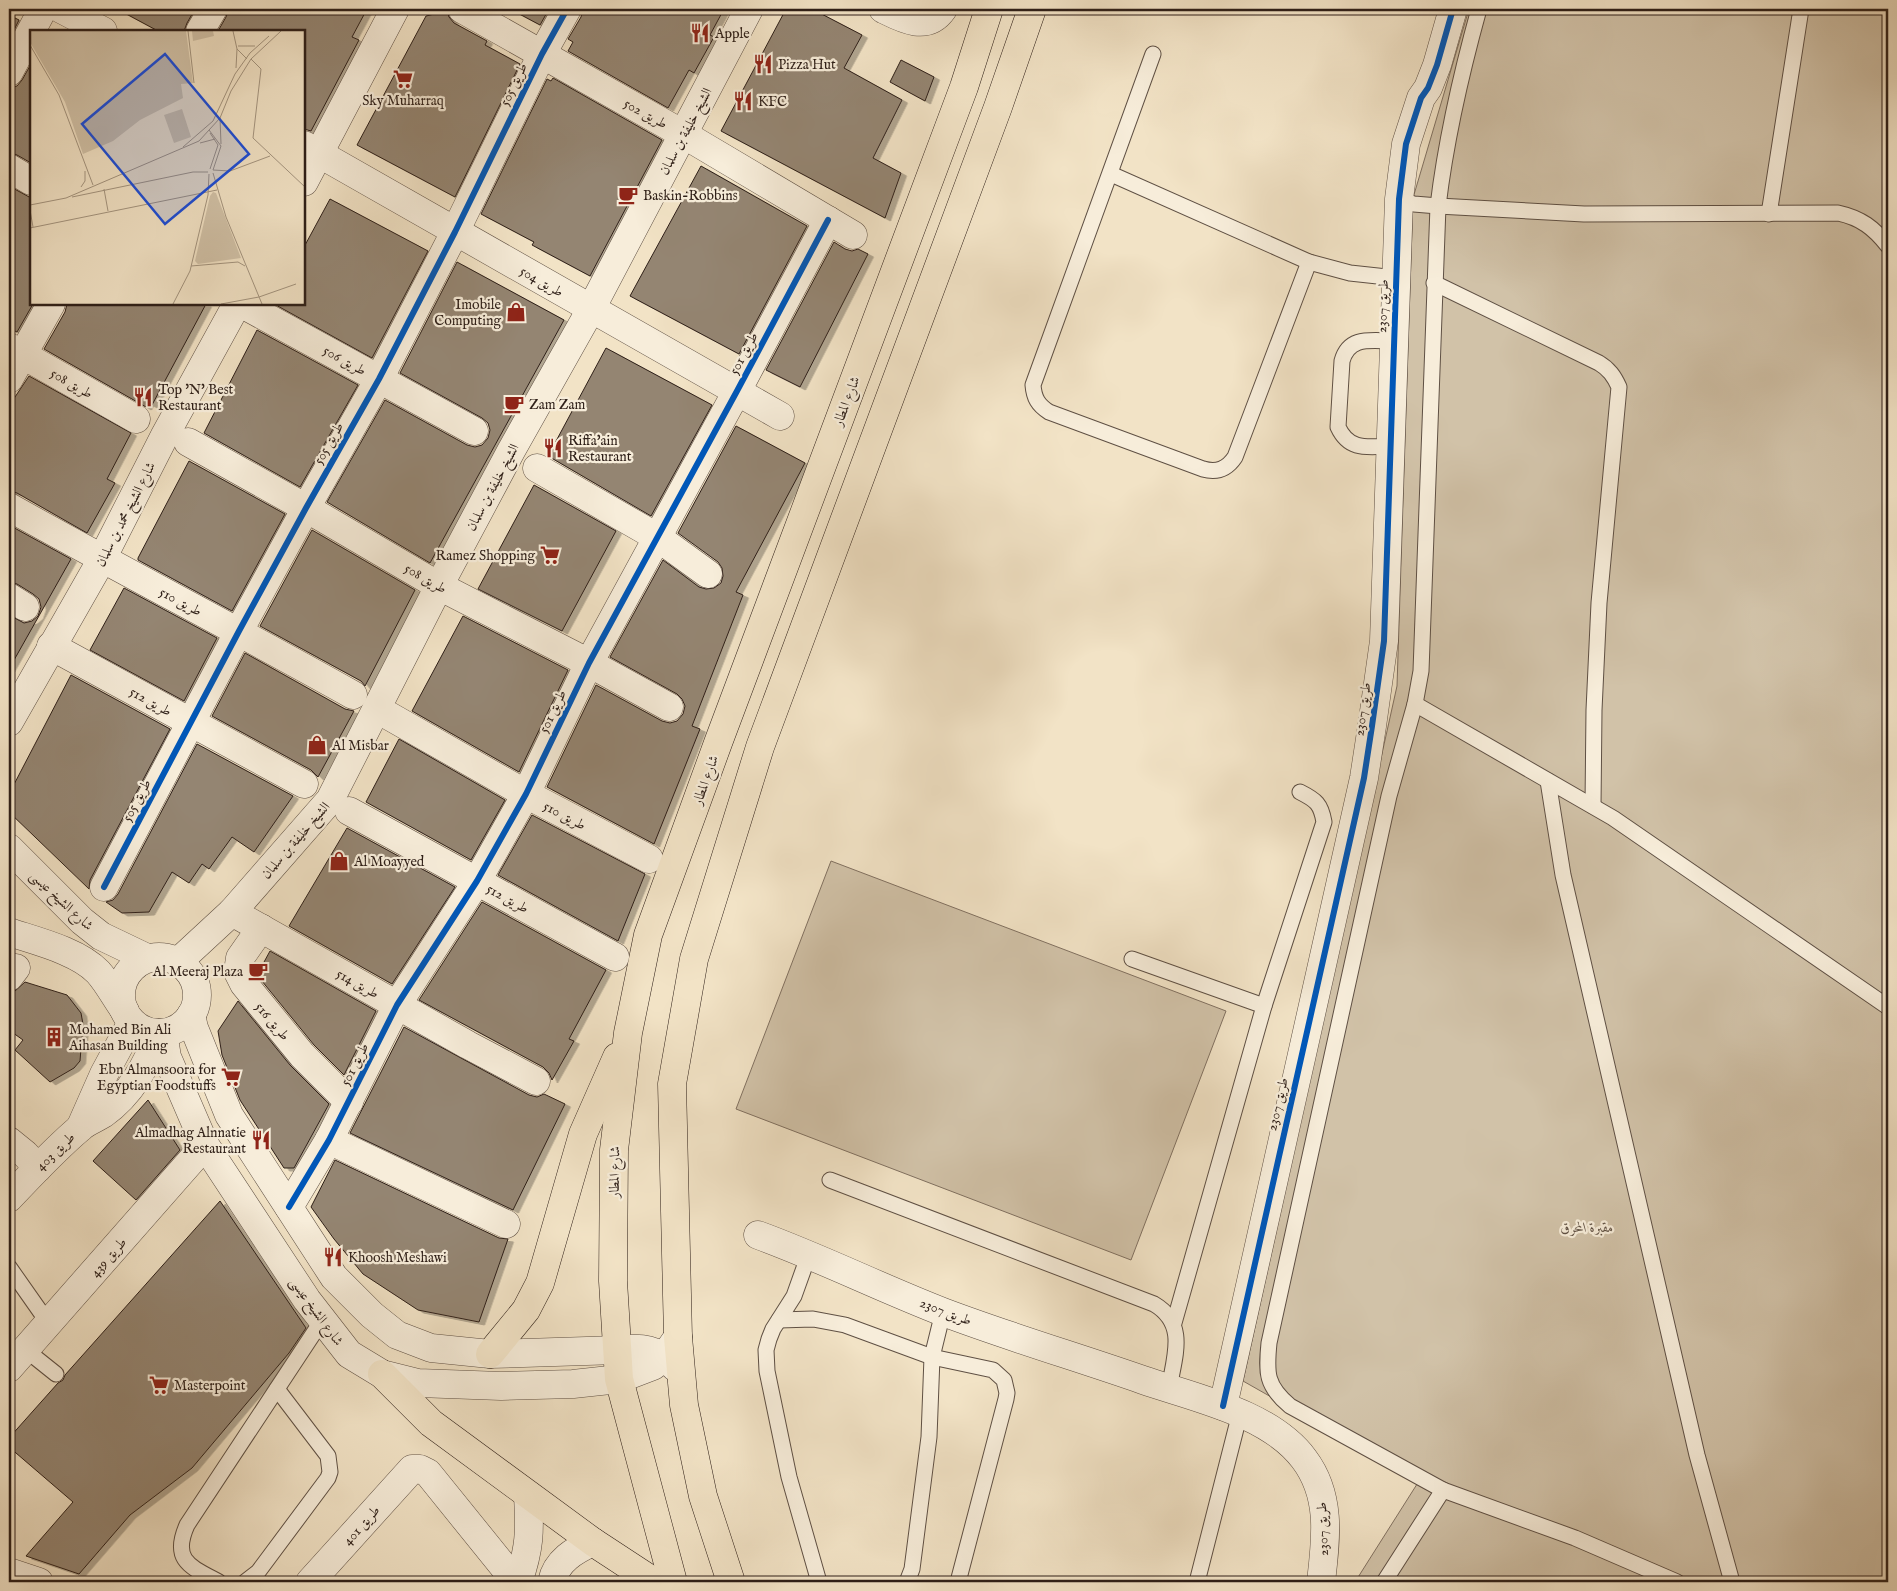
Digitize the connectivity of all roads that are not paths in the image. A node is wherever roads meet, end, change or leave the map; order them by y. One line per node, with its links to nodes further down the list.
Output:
1 (43, 9): 17 (street)
2 (61, 9): 16 (street)
3 (213, 9): 18 (street)
4 (395, 9): 25 (street)
5 (462, 9): 20 (street, طريق 502)
6 (567, 9): 20 (street, طريق 505)
7 (749, 9): 24 (street, الشيخ خليفة بن سلمان)
8 (883, 9): 9 (street)
9 (943, 9)
10 (989, 9): 93 (main road, شارع المطار)
11 (1032, 9): 115 (main road)
12 (1440, 9): 23 (street, طريق 2307)
13 (1453, 9): 23 (street, طريق 2307)
14 (1478, 9): 31 (lane)
15 (1800, 9): 32 (lane)
16 (94, 21)
17 (32, 30)
18 (201, 30)
19 (30, 33): 22 (street)
20 (542, 54): 24 (street, طريق 502); 34 (street, طريق 505)
21 (1153, 54): 27 (lane)
22 (9, 72)
23 (1421, 98): 30 (street, طريق 2307)
24 (683, 134): 33 (street, طريق 502); 43 (street, الشيخ خليفة بن سلمان)
25 (312, 149): 28 (street); 34 (street, طريق 504)
26 (9, 168): 29 (street)
27 (1111, 174): 37 (lane); 37 (lane)
28 (305, 178)
29 (30, 180)
30 (1398, 199): 31 (lane); 38 (street, طريق 2307)
31 (1438, 206): 32 (lane); 39 (lane)
32 (1769, 214): 36 (lane)
33 (828, 220): 35 (street, طريق 502); 48 (street, طريق 501)
34 (455, 232): 43 (street, طريق 504); 47 (street, طريق 505)
35 (853, 235)
36 (1888, 246)
37 (1309, 262): 38 (lane)
38 (1396, 278): 44 (street, طريق 2307)
39 (1434, 283): 65 (lane); 74 (lane)
40 (50, 305): 45 (street)
41 (236, 305): 58 (street, شارع الشيخ محمد بن سلمان)
42 (244, 305): 47 (street, طريق 506)
43 (591, 309): 48 (street, طريق 504); 60 (street, الشيخ خليفة بن سلمان)
44 (1394, 341): 53 (street, طريق 2307); 53 (lane)
45 (15, 350): 46 (street); 50 (street, طريق 508)
46 (9, 378)
47 (379, 379): 51 (street, طريق 506); 56 (street, طريق 505)
48 (737, 391): 49 (street, طريق 504); 57 (street, طريق 501)
49 (780, 416)
50 (136, 419)
51 (474, 431)
52 (188, 442): 56 (street, طريق 508)
53 (1390, 446): 123 (street, طريق 2307)
54 (537, 468): 57 (street)
55 (9, 507): 58 (street, طريق 510)
56 (306, 508): 60 (street, طريق 508); 61 (street, طريق 505)
57 (658, 537): 59 (street); 63 (street, طريق 501)
58 (102, 559): 61 (street, طريق 510); 62 (street, شارع الشيخ محمد بن سلمان)
59 (708, 574)
60 (439, 586): 63 (street, طريق 508); 67 (street, الشيخ خليفة بن سلمان)
61 (238, 631): 64 (street, طريق 510); 69 (street, طريق 505)
62 (51, 646): 68 (street, شارع الشيخ محمد بن سلمان); 69 (street, طريق 512)
63 (589, 663): 66 (street, طريق 508); 73 (street, طريق 501)
64 (353, 695)
65 (1416, 704): 70 (lane); 124 (lane)
66 (669, 707)
67 (377, 709): 73 (street, طريق 510); 80 (street, الشيخ خليفة بن سلمان)
68 (9, 722)
69 (191, 724): 71 (street, طريق 512); 79 (street, طريق 505)
70 (1548, 781): 74 (lane); 144 (lane)
71 (304, 784)
72 (1300, 792): 88 (lane)
73 (526, 794): 77 (street, طريق 510); 78 (street, طريق 501)
74 (1593, 806): 89 (lane)
75 (348, 811): 78 (street, طريق 512)
76 (9, 848): 84 (street, شارع الشيخ عيسى)
77 (649, 859)
78 (477, 880): 83 (street, طريق 512); 87 (street, طريق 501)
79 (104, 887)
80 (232, 912): 81 (street, طريق 514); 86 (street, الشيخ خليفة بن سلمان)
81 (261, 928): 87 (street, طريق 514); 95 (street, طريق 516)
82 (9, 932): 91 (street)
83 (615, 957)
84 (147, 958): 86 (street); 91 (street)
85 (1132, 958): 88 (lane)
86 (179, 961): 90 (street)
87 (397, 1005): 94 (street, طريق 514); 95 (street, طريق 501)
88 (1264, 1006): 111 (lane)
89 (1888, 1007)
90 (191, 1016): 92 (street); 103 (street)
91 (129, 1017): 92 (street); 96 (street, طريق 403)
92 (161, 1033): 96 (street, طريق 403); 99 (street, شارع الشيخ عيسى)
93 (628, 1033): 113 (main road, شارع المطار); 114 (main road)
94 (536, 1081)
95 (349, 1102): 97 (street, طريق 501)
96 (81, 1126): 100 (street, طريق 403)
97 (329, 1140): 103 (street, طريق 501); 104 (street)
98 (9, 1141): 100 (street)
99 (205, 1144): 109 (street, شارع الشيخ عيسى); 112 (street, طريق 439)
100 (38, 1168): 102 (street, طريق 403)
101 (830, 1180): 111 (lane)
102 (9, 1198)
103 (289, 1207): 114 (street)
104 (506, 1224)
105 (758, 1235): 106 (street, طريق 2307)
106 (809, 1254): 108 (street, طريق 2307); 110 (lane)
107 (9, 1267): 112 (lane)
108 (943, 1312): 116 (lane); 122 (street, طريق 2307)
109 (322, 1319): 119 (street, شارع الشيخ عيسى); 121 (lane)
110 (779, 1320): 116 (lane); 137 (lane)
111 (1174, 1323): 122 (lane)
112 (50, 1324): 117 (street, طريق 439)
113 (618, 1350): 114 (street); 115 (street); 120 (main road, شارع المطار)
114 (490, 1354)
115 (674, 1356): 120 (street, شارع الشيخ عيسى); 136 (main road)
116 (932, 1358): 138 (lane); 139 (lane)
117 (17, 1359): 118 (lane)
118 (56, 1374)
119 (382, 1374): 120 (street, شارع الشيخ عيسى); 125 (main road)
120 (619, 1379): 135 (main road, شارع المطار)
121 (277, 1388): 129 (lane); 130 (lane)
122 (1169, 1389): 123 (street, طريق 2307)
123 (1231, 1409): 140 (lane); 141 (street, طريق 2307)
124 (1443, 1490): 142 (lane); 143 (lane)
125 (528, 1495): 126 (main road); 132 (street)
126 (593, 1542): 133 (street); 134 (main road)
127 (9, 1572): 128 (street)
128 (39, 1582)
129 (220, 1582)
130 (245, 1582)
131 (310, 1582): 132 (street, طريق 401)
132 (517, 1582)
133 (552, 1582)
134 (654, 1582)
135 (673, 1582)
136 (731, 1582)
137 (819, 1582)
138 (907, 1582)
139 (958, 1582)
140 (1197, 1582)
141 (1321, 1582)
142 (1384, 1582)
143 (1677, 1582)
144 (1732, 1582)

